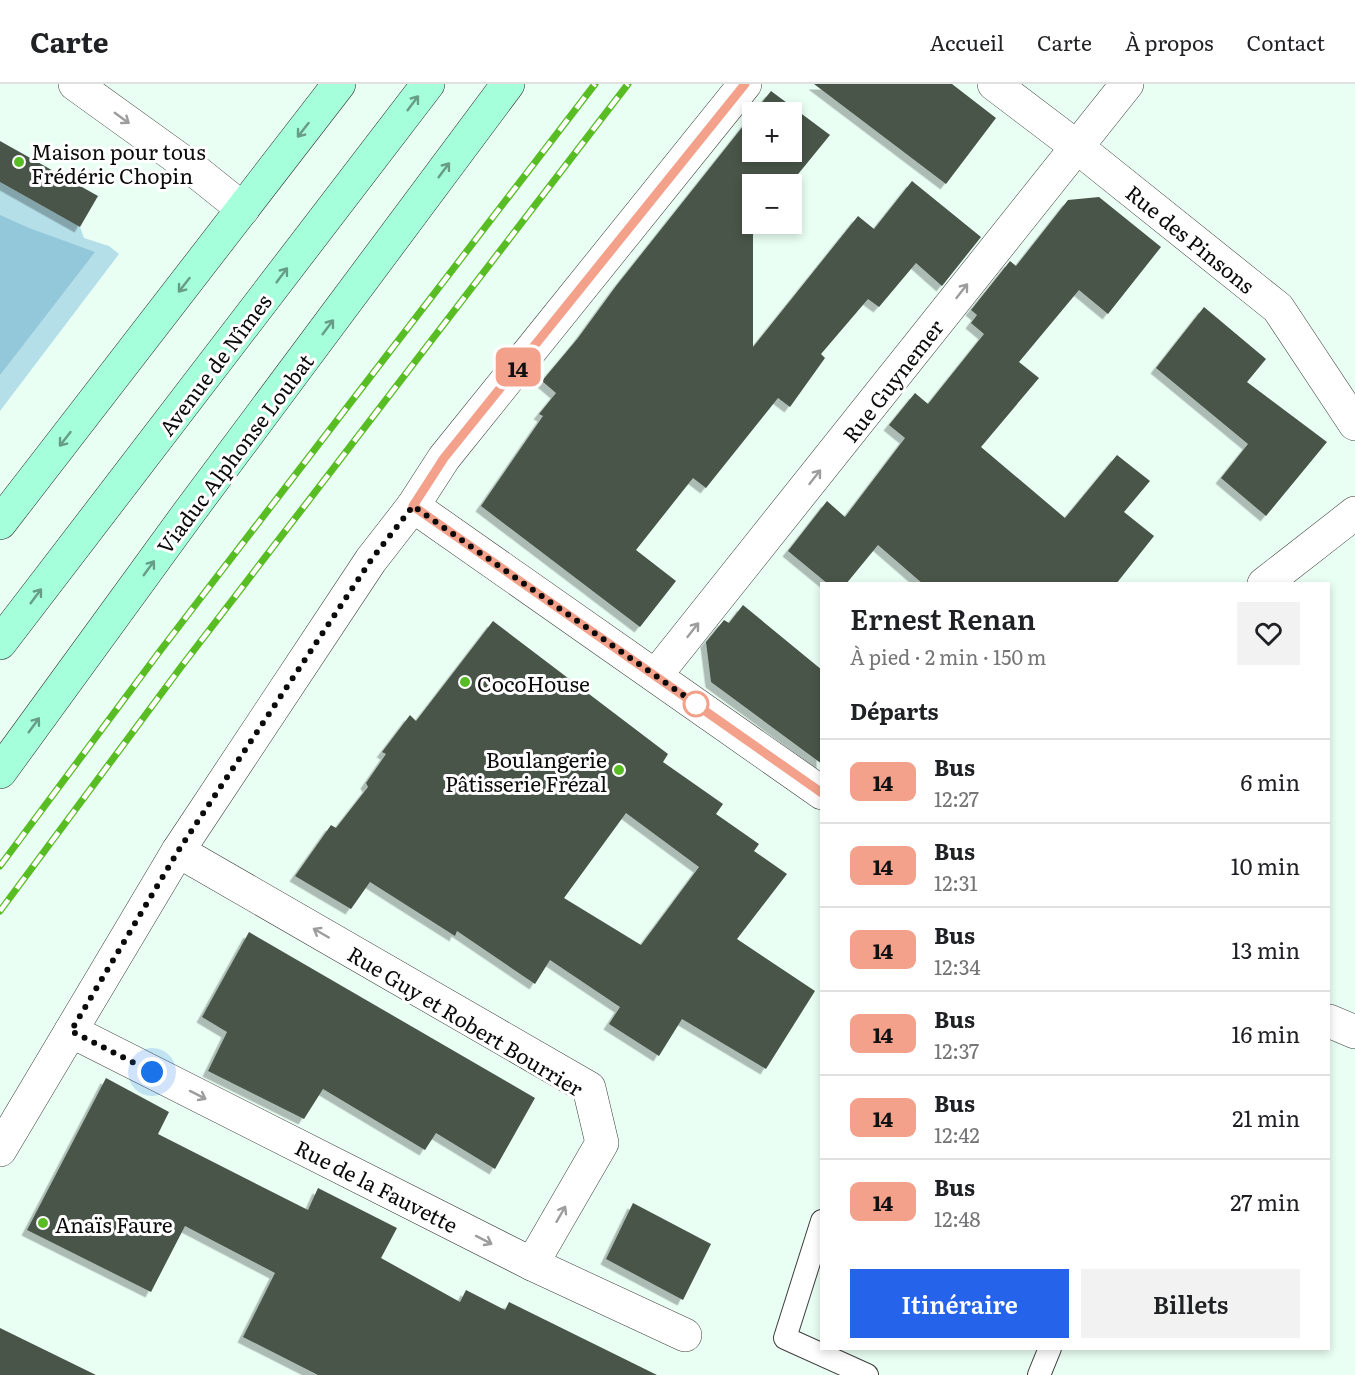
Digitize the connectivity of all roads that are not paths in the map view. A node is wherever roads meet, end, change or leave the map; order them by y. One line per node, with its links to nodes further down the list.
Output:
1 (75, 84): 9 (street, one-way to 9)
2 (339, 84): 9 (main road, one-way to 9)
3 (428, 84): 15 (main road, Avenue de Nîmes, one-way to 3)
4 (508, 84): 17 (main road, Viaduc Alphonse Loubat, one-way to 4)
5 (745, 84): 11 (street)
6 (994, 84): 8 (street, Rue des Pinsons)
7 (1127, 84): 8 (street, Rue Guynemer)
8 (1077, 147): 10 (street, Rue des Pinsons); 16 (street, Rue Guynemer, one-way to 8)
9 (243, 209): 13 (main road, one-way to 13)
10 (1355, 424)
11 (413, 506): 16 (street); 19 (street)
12 (1355, 513): 14 (street)
13 (0, 523)
14 (1267, 582)
15 (0, 643)
16 (656, 675): 18 (street)
17 (0, 772)
18 (820, 792)
19 (178, 851): 21 (street); 25 (street, Rue Guy et Robert Bourrier, one-way to 19)
20 (1330, 1021): 22 (street)
21 (71, 1031): 23 (street); 25 (street, Rue de la Fauvette, one-way to 25)
22 (1355, 1032)
23 (0, 1150)
24 (820, 1228): 28 (lane)
25 (532, 1264): 26 (street, Rue de la Fauvette)
26 (685, 1335)
27 (1049, 1350): 29 (lane)
28 (867, 1375)
29 (1039, 1375)

